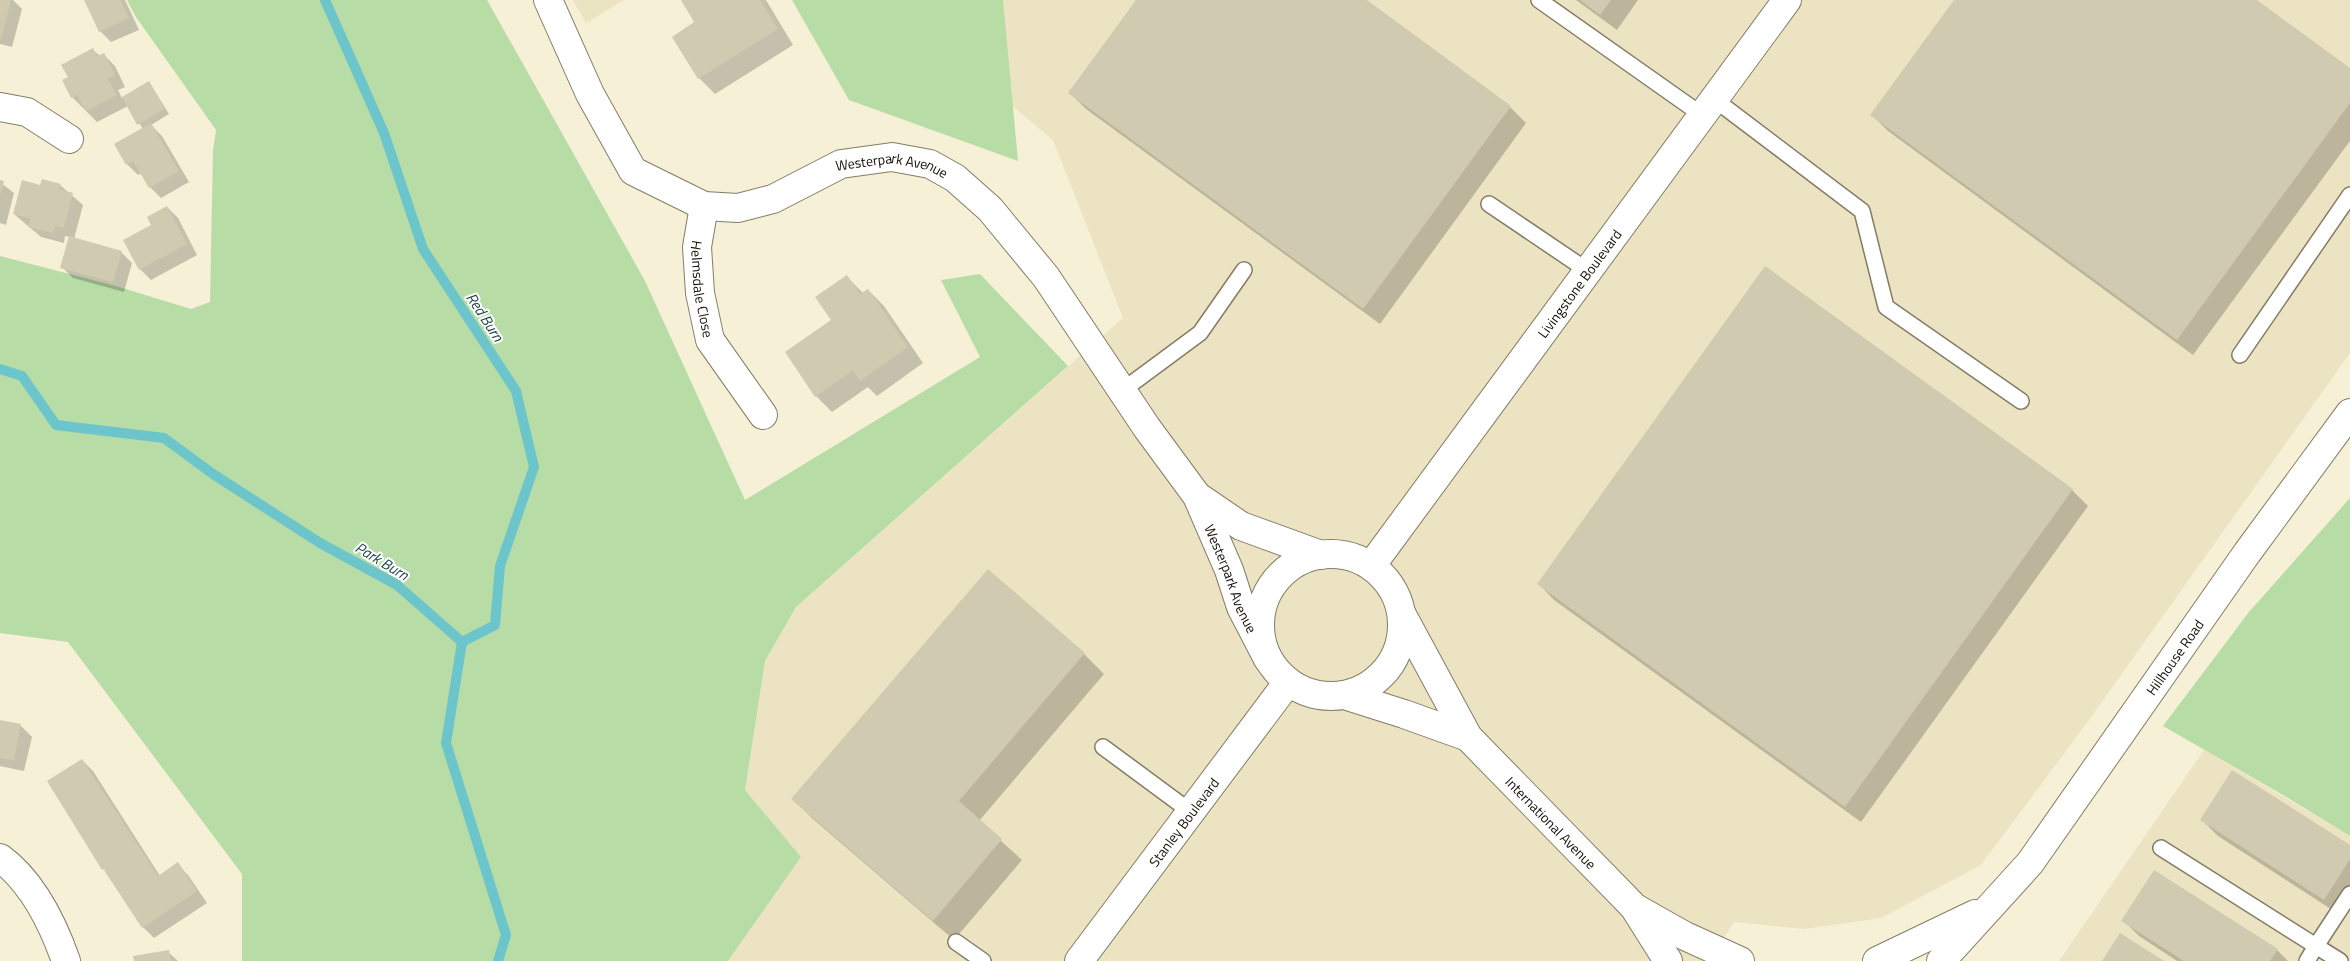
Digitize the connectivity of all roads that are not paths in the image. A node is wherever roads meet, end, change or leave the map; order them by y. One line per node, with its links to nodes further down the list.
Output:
1 (548, 0): 9 (street, Westerpark Avenue)
2 (1539, 0): 5 (lane)
3 (1787, 0): 5 (street, Livingstone Boulevard)
4 (0, 107): 6 (street)
5 (1708, 107): 11 (street, Livingstone Boulevard); 14 (lane)
6 (69, 139)
7 (2350, 195): 12 (lane)
8 (1489, 204): 11 (lane)
9 (704, 206): 13 (street, Westerpark Avenue); 16 (street, Helmsdale Close)
10 (1244, 270): 13 (lane)
11 (1588, 271): 19 (street, Livingstone Boulevard)
12 (2240, 355)
13 (1123, 390): 17 (street, Westerpark Avenue)
14 (2021, 401)
15 (2350, 413): 30 (street, Hillhouse Road)
16 (763, 415)
17 (1197, 496): 18 (street, Westerpark Avenue); 21 (street, Westerpark Avenue)
18 (1321, 555): 19 (street); 21 (street)
19 (1371, 566): 20 (street)
20 (1402, 615): 23 (street); 24 (street, International Avenue)
21 (1268, 659): 22 (street)
22 (1288, 682): 23 (street); 26 (street, Stanley Boulevard)
23 (1344, 695): 24 (street, International Avenue)
24 (1468, 738): 31 (street, International Avenue)
25 (1103, 747): 26 (lane)
26 (1190, 812): 36 (street, Stanley Boulevard)
27 (2161, 848): 33 (lane)
28 (0, 858): 34 (street)
29 (2350, 894): 33 (lane)
30 (1998, 900): 39 (street, Hillhouse Road); 40 (street, Hillhouse Road)
31 (1634, 907): 37 (street, International Avenue); 38 (street, International Avenue)
32 (956, 942): 35 (lane)
33 (2316, 946): 41 (lane); 42 (lane)
34 (66, 961)
35 (983, 961)
36 (1079, 961)
37 (1668, 961)
38 (1740, 961)
39 (1877, 961)
40 (1941, 961)
41 (2307, 961)
42 (2340, 961)

